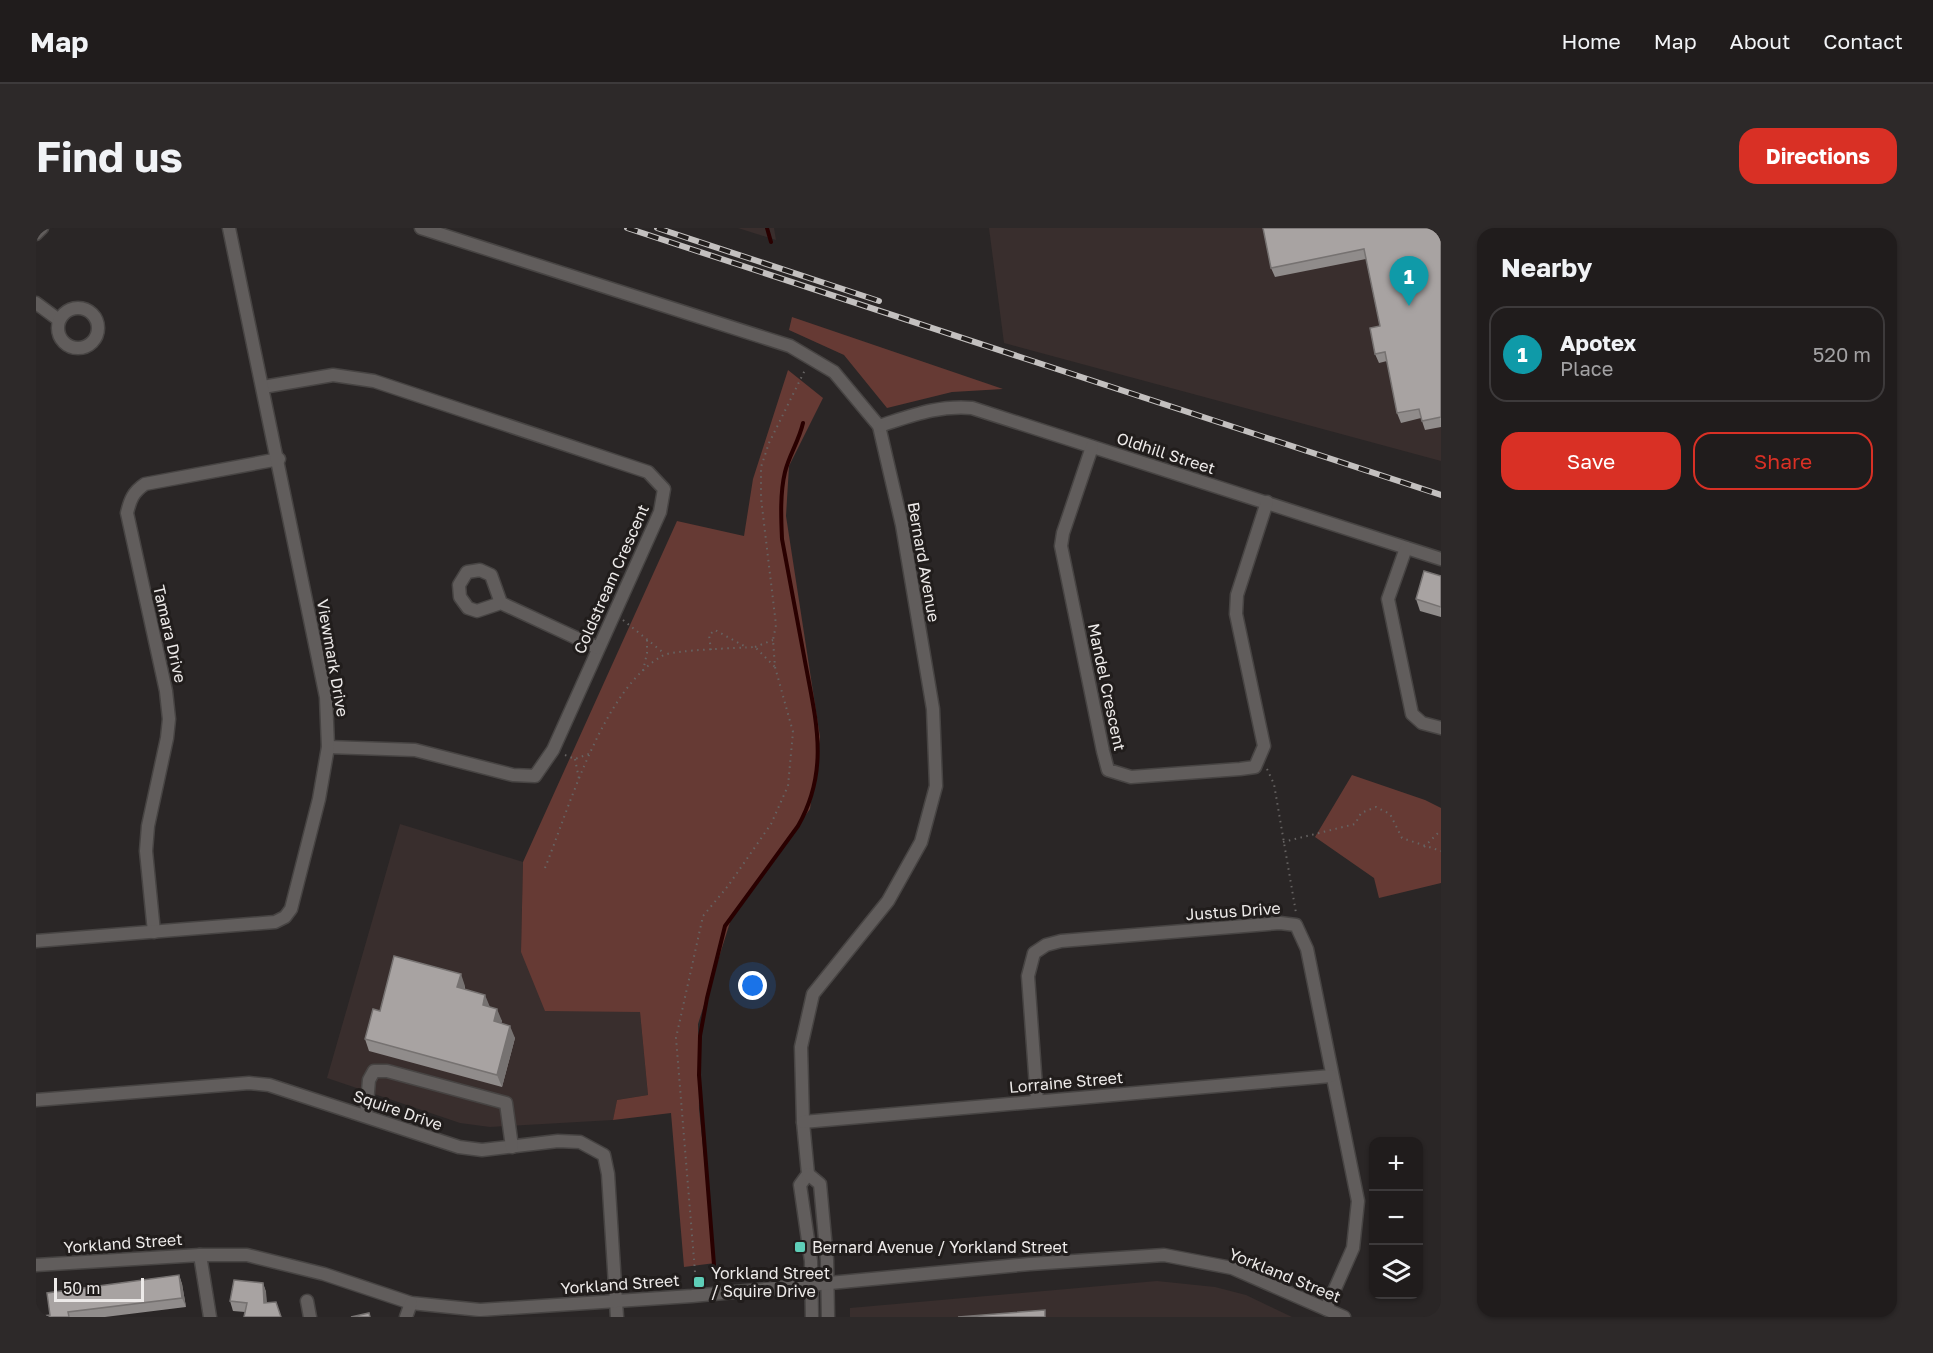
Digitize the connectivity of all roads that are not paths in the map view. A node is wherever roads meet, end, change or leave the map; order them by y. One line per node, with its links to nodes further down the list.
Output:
1 (42, 228): 4 (street)
2 (229, 228): 7 (street, Viewmark Drive)
3 (421, 228): 8 (street, Bernard Avenue)
4 (36, 234)
5 (36, 303): 6 (street)
6 (59, 320)
7 (263, 387): 10 (street, Viewmark Drive); 15 (street, Coldstream Crescent)
8 (879, 426): 9 (street, Oldhill Street); 24 (street, Bernard Avenue)
9 (1092, 447): 11 (street, Oldhill Street); 11 (street, Mandel Crescent)
10 (279, 459): 17 (street, Viewmark Drive); 18 (street, Tamara Drive)
11 (1267, 502): 12 (street, Oldhill Street)
12 (1406, 548): 13 (street, Oldhill Street); 16 (street)
13 (1441, 559)
14 (501, 603): 15 (street)
15 (598, 648): 17 (street, Coldstream Crescent)
16 (1441, 728)
17 (328, 747): 18 (street, Viewmark Drive)
18 (153, 932): 19 (street, Viewmark Drive)
19 (36, 941)
20 (1331, 1076): 22 (street, Lorraine Street); 22 (street, Justus Drive); 34 (street, Justus Drive)
21 (36, 1100): 23 (street, Squire Drive)
22 (1037, 1101): 24 (street, Lorraine Street)
23 (366, 1115): 25 (street, Squire Drive); 25 (street)
24 (803, 1122): 26 (street, Bernard Avenue)
25 (512, 1148): 32 (street, Squire Drive)
26 (808, 1174): 29 (street, Bernard Avenue); 30 (street, Bernard Avenue)
27 (200, 1254): 28 (street, Yorkland Street); 33 (street, Yorkland Street); 35 (street)
28 (36, 1265)
29 (826, 1283): 30 (street, Yorkland Street); 34 (street, Yorkland Street); 40 (street, Bernard Avenue)
30 (811, 1284): 32 (street, Yorkland Street); 39 (street, Bernard Avenue)
31 (307, 1301): 36 (street)
32 (616, 1301): 33 (street, Yorkland Street); 38 (street)
33 (411, 1303): 37 (street)
34 (1326, 1310): 41 (street, Yorkland Street)
35 (210, 1317)
36 (310, 1317)
37 (406, 1317)
38 (616, 1317)
39 (812, 1317)
40 (828, 1317)
41 (1344, 1317)

